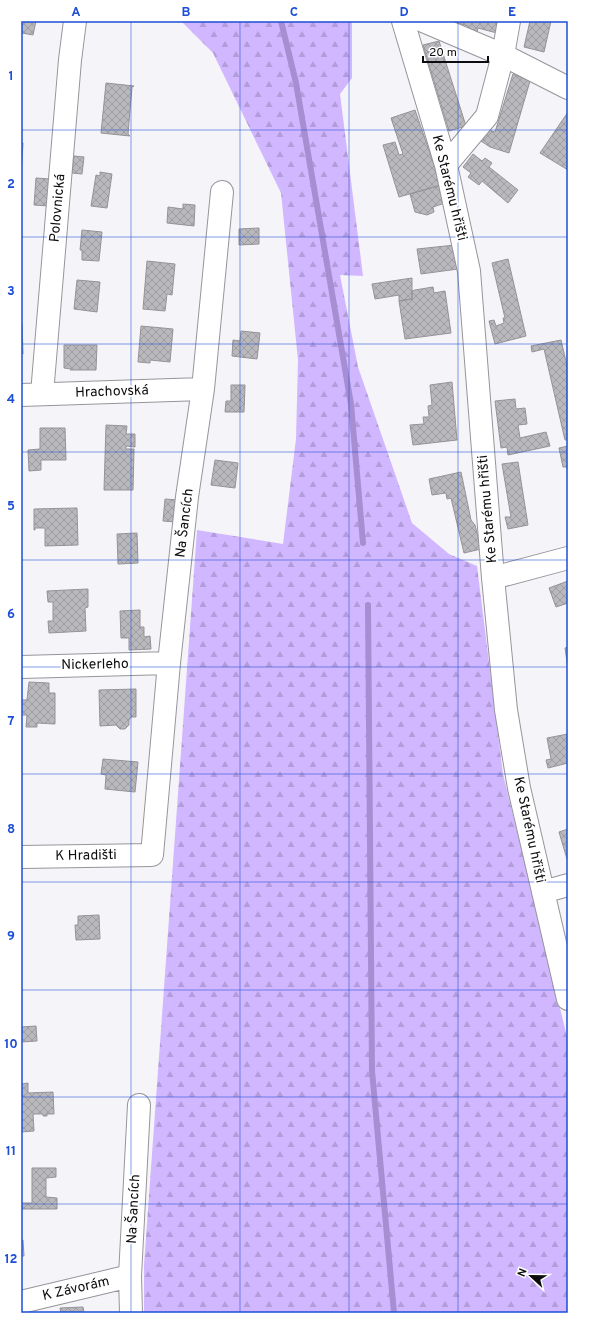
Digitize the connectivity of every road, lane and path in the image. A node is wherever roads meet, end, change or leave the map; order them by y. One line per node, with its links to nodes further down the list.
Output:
1 (75, 21): 10 (street, Polovnická)
2 (403, 21): 7 (street, Ke Starému hřišti)
3 (423, 21): 5 (street)
4 (509, 21): 5 (street)
5 (503, 56): 6 (street); 7 (street)
6 (568, 88)
7 (446, 165): 12 (street, Ke Starému hřišti)
8 (222, 192): 9 (street, Na Šancích)
9 (203, 389): 10 (street, Hrachovská); 13 (street, Na Šancích)
10 (31, 395)
11 (568, 558): 12 (street)
12 (494, 578): 18 (street, Ke Starému hřišti)
13 (169, 663): 14 (street, Nickerleho); 15 (street, Na Šancích)
14 (21, 667)
15 (152, 855): 16 (street, K Hradišti)
16 (21, 858)
17 (568, 885): 18 (street)
18 (543, 892): 19 (street, Ke Starému hřišti)
19 (568, 999)
20 (139, 1105): 21 (street, Na Šancích)
21 (130, 1276): 22 (street, K Závorám); 23 (street, Na Šancích)
22 (21, 1302)
23 (131, 1313)

